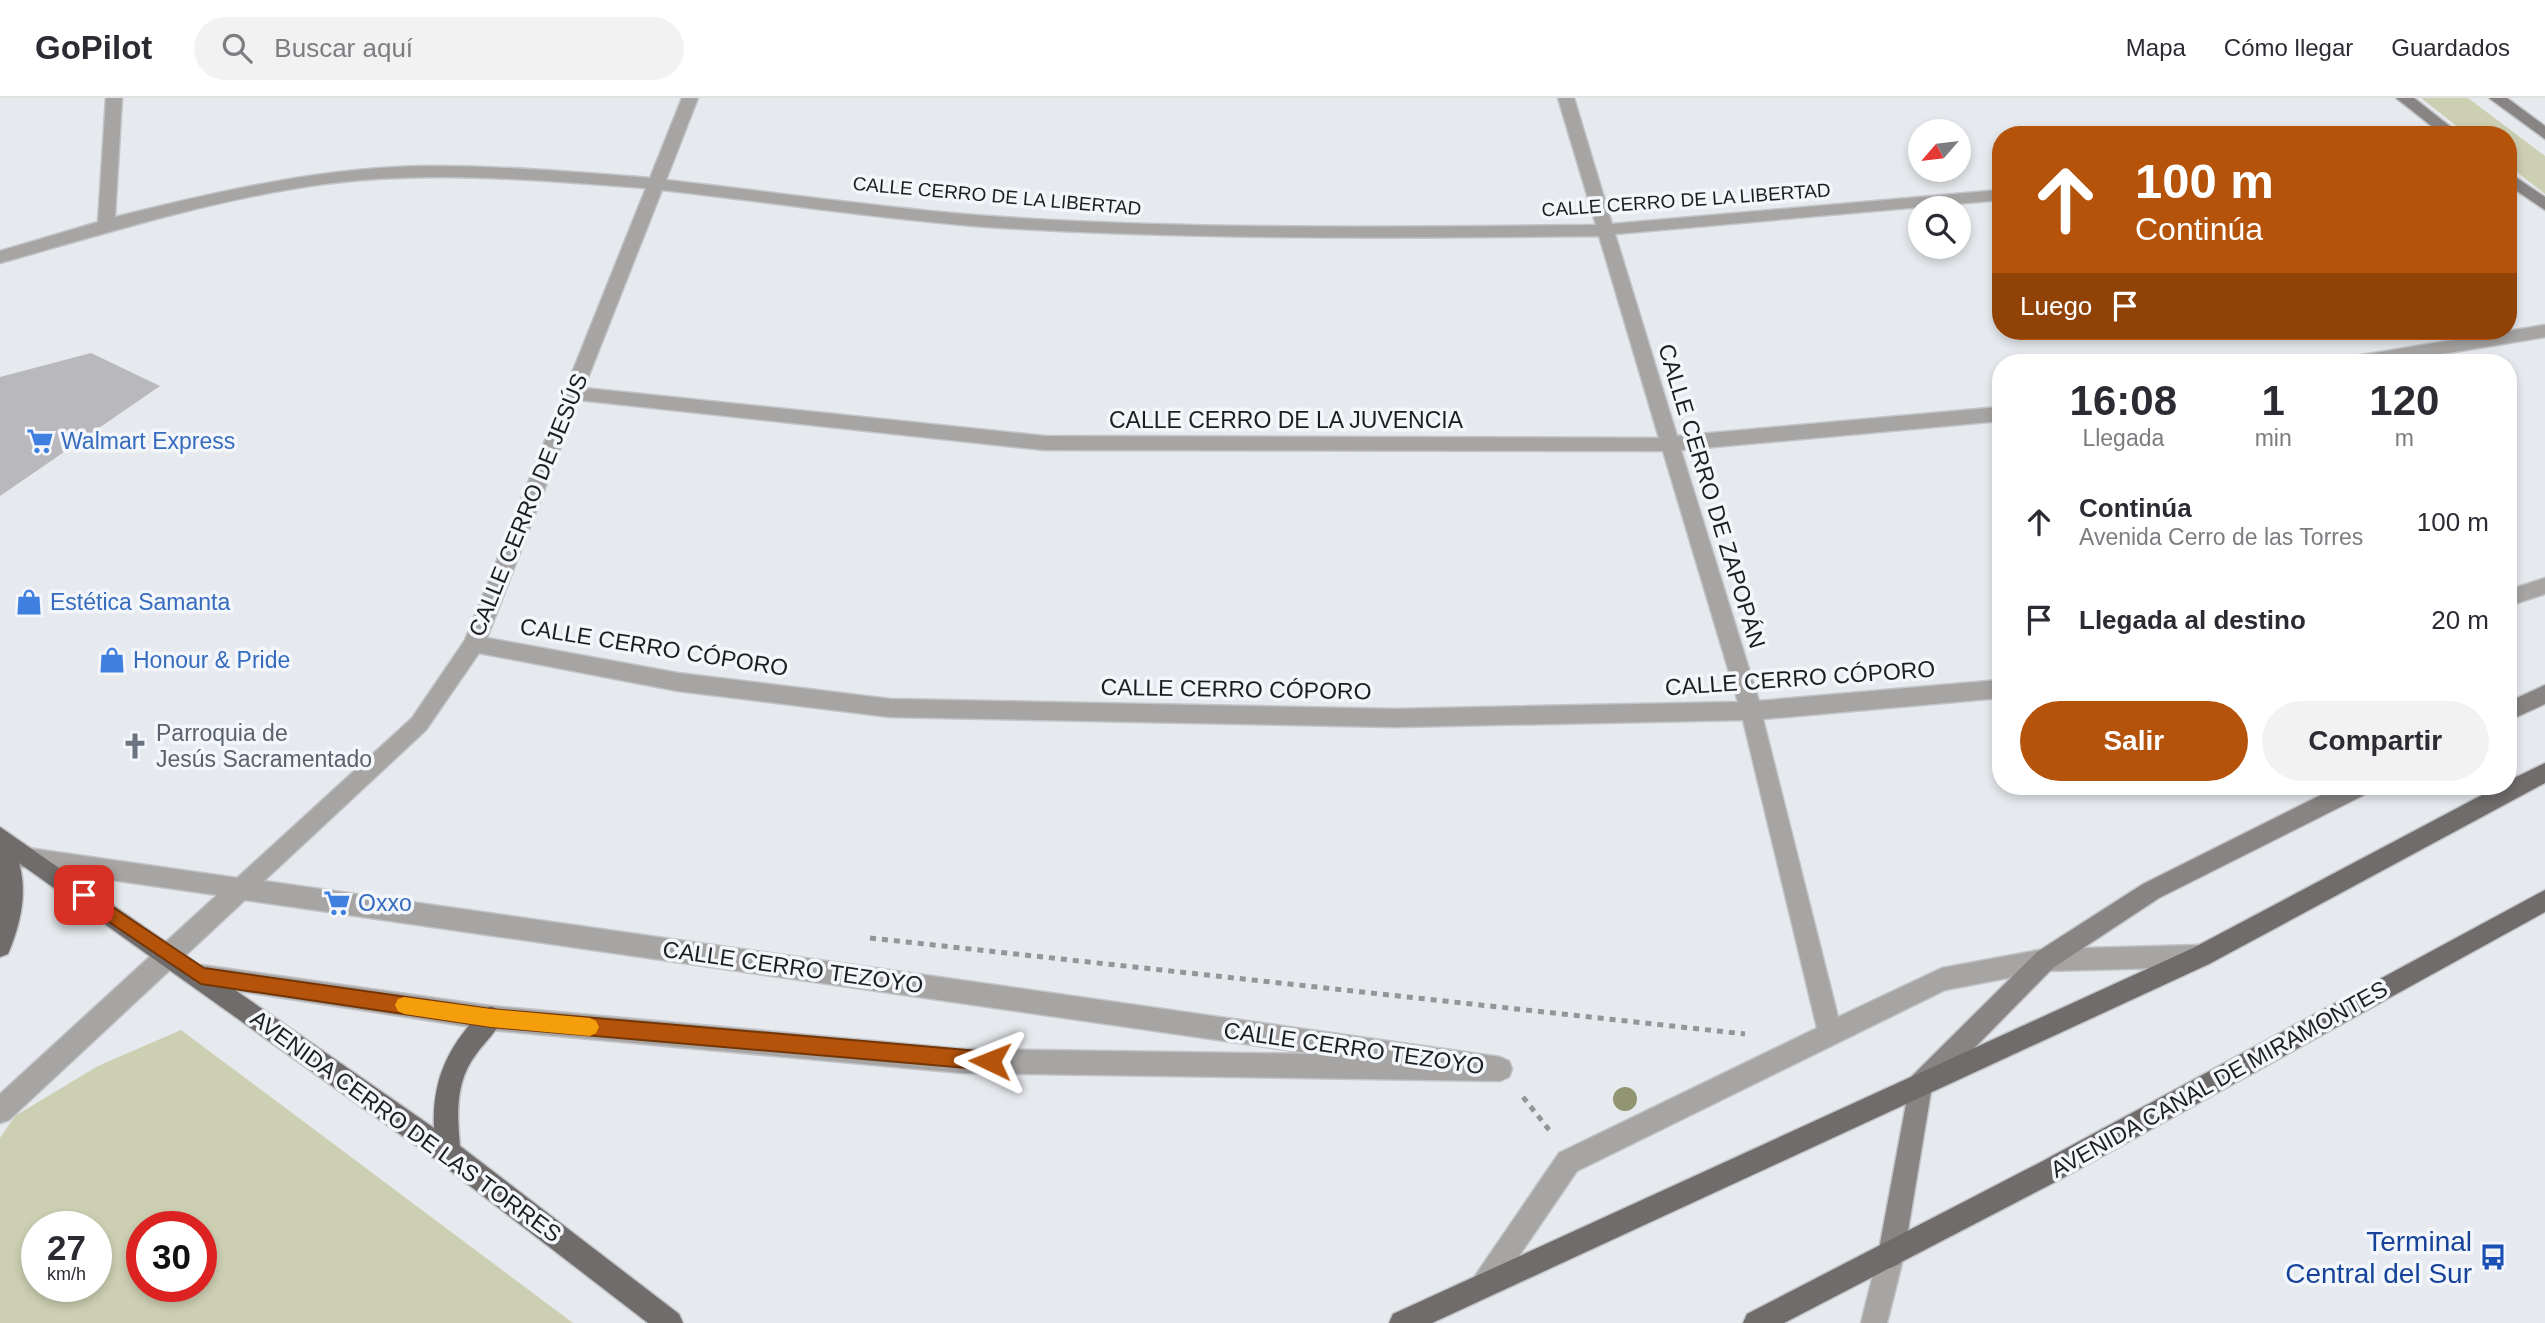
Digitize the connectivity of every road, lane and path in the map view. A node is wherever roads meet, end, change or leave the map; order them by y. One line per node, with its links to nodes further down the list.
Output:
1 (114, 98): 12 (street)
2 (690, 98): 8 (street, CALLE CERRO DE JESÚS)
3 (1566, 98): 13 (street, CALLE CERRO DE ZAPOPÁN)
4 (2404, 98): 6 (street)
5 (2497, 98): 7 (street)
6 (2437, 126)
7 (2545, 134)
8 (657, 184): 12 (street, CALLE CERRO DE LA LIBERTAD); 13 (street, CALLE CERRO DE LA LIBERTAD); 19 (street, CALLE CERRO DE JESÚS)
9 (2517, 184): 11 (street)
10 (1992, 196): 13 (street, CALLE CERRO DE LA LIBERTAD)
11 (2545, 205)
12 (106, 225): 14 (street, CALLE CERRO DE LA LIBERTAD)
13 (1604, 230): 21 (street, CALLE CERRO DE ZAPOPÁN)
14 (0, 257)
15 (2545, 331): 16 (street)
16 (2517, 336)
17 (2490, 340): 18 (street)
18 (2405, 354)
19 (572, 393): 21 (street, CALLE CERRO DE LA JUVENCIA); 24 (street, CALLE CERRO DE JESÚS)
20 (1992, 415): 21 (street, CALLE CERRO DE LA JUVENCIA)
21 (1669, 444): 28 (street, CALLE CERRO DE ZAPOPÁN)
22 (2545, 586): 23 (street)
23 (2517, 595)
24 (474, 644): 28 (street, CALLE CERRO CÓPORO); 39 (street, CALLE CERRO DE JESÚS)
25 (1992, 690): 28 (street, CALLE CERRO CÓPORO)
26 (2545, 694): 27 (street)
27 (2517, 708)
28 (1751, 711): 44 (street, CALLE CERRO DE ZAPOPÁN)
29 (2545, 772): 30 (main road)
30 (2517, 787)
31 (2342, 795): 41 (street)
32 (2502, 795): 40 (main road)
33 (0, 838): 39 (main road, AVENIDA CERRO DE LAS TORRES)
34 (0, 846): 38 (main road)
35 (0, 854): 45 (street, CALLE CERRO TEZOYO)
36 (2545, 900): 50 (main road, AVENIDA CANAL DE MIRAMONTES)
37 (858, 937): 44 (path)
38 (0, 946)
39 (169, 954): 42 (main road, AVENIDA CERRO DE LAS TORRES); 47 (street, CALLE CERRO DE JESÚS)
40 (2201, 956): 41 (street); 46 (main road)
41 (2045, 960): 44 (street); 46 (street)
42 (201, 976): 43 (street, CALLE CERRO TEZOYO); 48 (main road, AVENIDA CERRO DE LAS TORRES)
43 (491, 1018): 45 (street, CALLE CERRO TEZOYO); 48 (main road)
44 (1821, 1037): 49 (street)
45 (1500, 1069): 49 (path)
46 (1920, 1086): 50 (street); 51 (main road)
47 (0, 1111)
48 (448, 1153): 52 (main road, AVENIDA CERRO DE LAS TORRES)
49 (1568, 1162): 51 (street)
50 (1891, 1255): 54 (main road, AVENIDA CANAL DE MIRAMONTES); 55 (street)
51 (1484, 1285): 53 (main road)
52 (670, 1323)
53 (1402, 1323)
54 (1756, 1323)
55 (1874, 1323)

